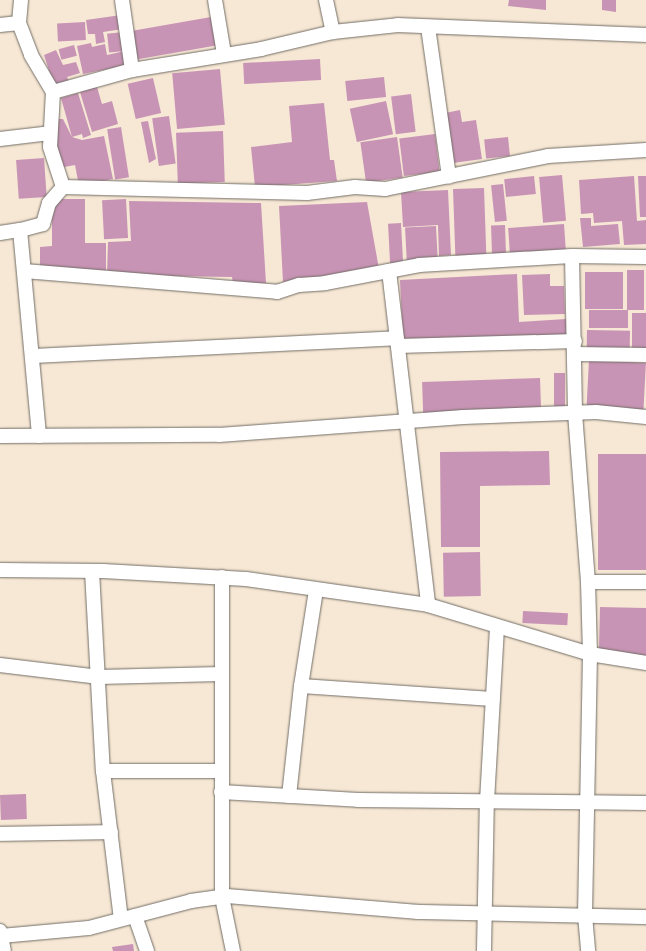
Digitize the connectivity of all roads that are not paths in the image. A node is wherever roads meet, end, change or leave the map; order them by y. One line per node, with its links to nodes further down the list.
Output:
1 (21, 0): 5 (street)
2 (122, 0): 11 (street)
3 (215, 0): 10 (street)
4 (326, 0): 8 (street)
5 (18, 23): 6 (street); 12 (street)
6 (0, 25)
7 (428, 27): 8 (street); 9 (street); 16 (street)
8 (333, 32): 10 (street)
9 (646, 35)
10 (224, 54): 11 (street)
11 (132, 70): 12 (street)
12 (53, 92): 13 (street)
13 (50, 133): 14 (street); 17 (street)
14 (0, 140)
15 (646, 150): 16 (street)
16 (449, 177): 17 (street)
17 (62, 187): 18 (street)
18 (20, 230): 19 (street); 22 (street)
19 (0, 233)
20 (572, 256): 21 (street); 23 (street); 25 (street)
21 (646, 257)
22 (24, 271): 23 (street); 27 (street)
23 (389, 271): 24 (street)
24 (397, 342): 25 (street); 27 (street); 30 (street)
25 (575, 348): 26 (street); 28 (street)
26 (646, 355)
27 (33, 356): 32 (street)
28 (575, 413): 29 (street); 30 (street); 36 (street)
29 (646, 417)
30 (408, 421): 32 (street); 39 (street)
31 (0, 436): 32 (street)
32 (40, 436)
33 (0, 570): 34 (street)
34 (92, 571): 35 (street); 45 (street)
35 (222, 577): 38 (street); 44 (street)
36 (588, 582): 37 (street); 41 (street)
37 (646, 582)
38 (316, 590): 39 (street); 46 (street)
39 (428, 605): 40 (street)
40 (497, 627): 41 (street); 47 (street)
41 (590, 654): 42 (street); 53 (street)
42 (646, 663)
43 (0, 665): 45 (street)
44 (221, 674): 45 (street); 49 (street)
45 (99, 677): 48 (street)
46 (301, 686): 47 (street); 51 (street)
47 (493, 699): 52 (street)
48 (103, 771): 49 (street); 55 (street)
49 (221, 771): 50 (street)
50 (221, 792): 51 (street); 57 (street)
51 (289, 796): 52 (street)
52 (487, 801): 53 (street); 58 (street)
53 (587, 802): 54 (street); 60 (street)
54 (646, 803)
55 (111, 832): 56 (street); 62 (street)
56 (0, 834)
57 (222, 896): 58 (street); 59 (street); 66 (street)
58 (484, 913): 60 (street); 67 (street)
59 (135, 916): 62 (street); 65 (street)
60 (585, 916): 61 (street); 68 (street)
61 (646, 917)
62 (121, 919): 63 (street)
63 (1, 934): 64 (street)
64 (4, 951)
65 (147, 951)
66 (233, 951)
67 (484, 951)
68 (588, 951)

